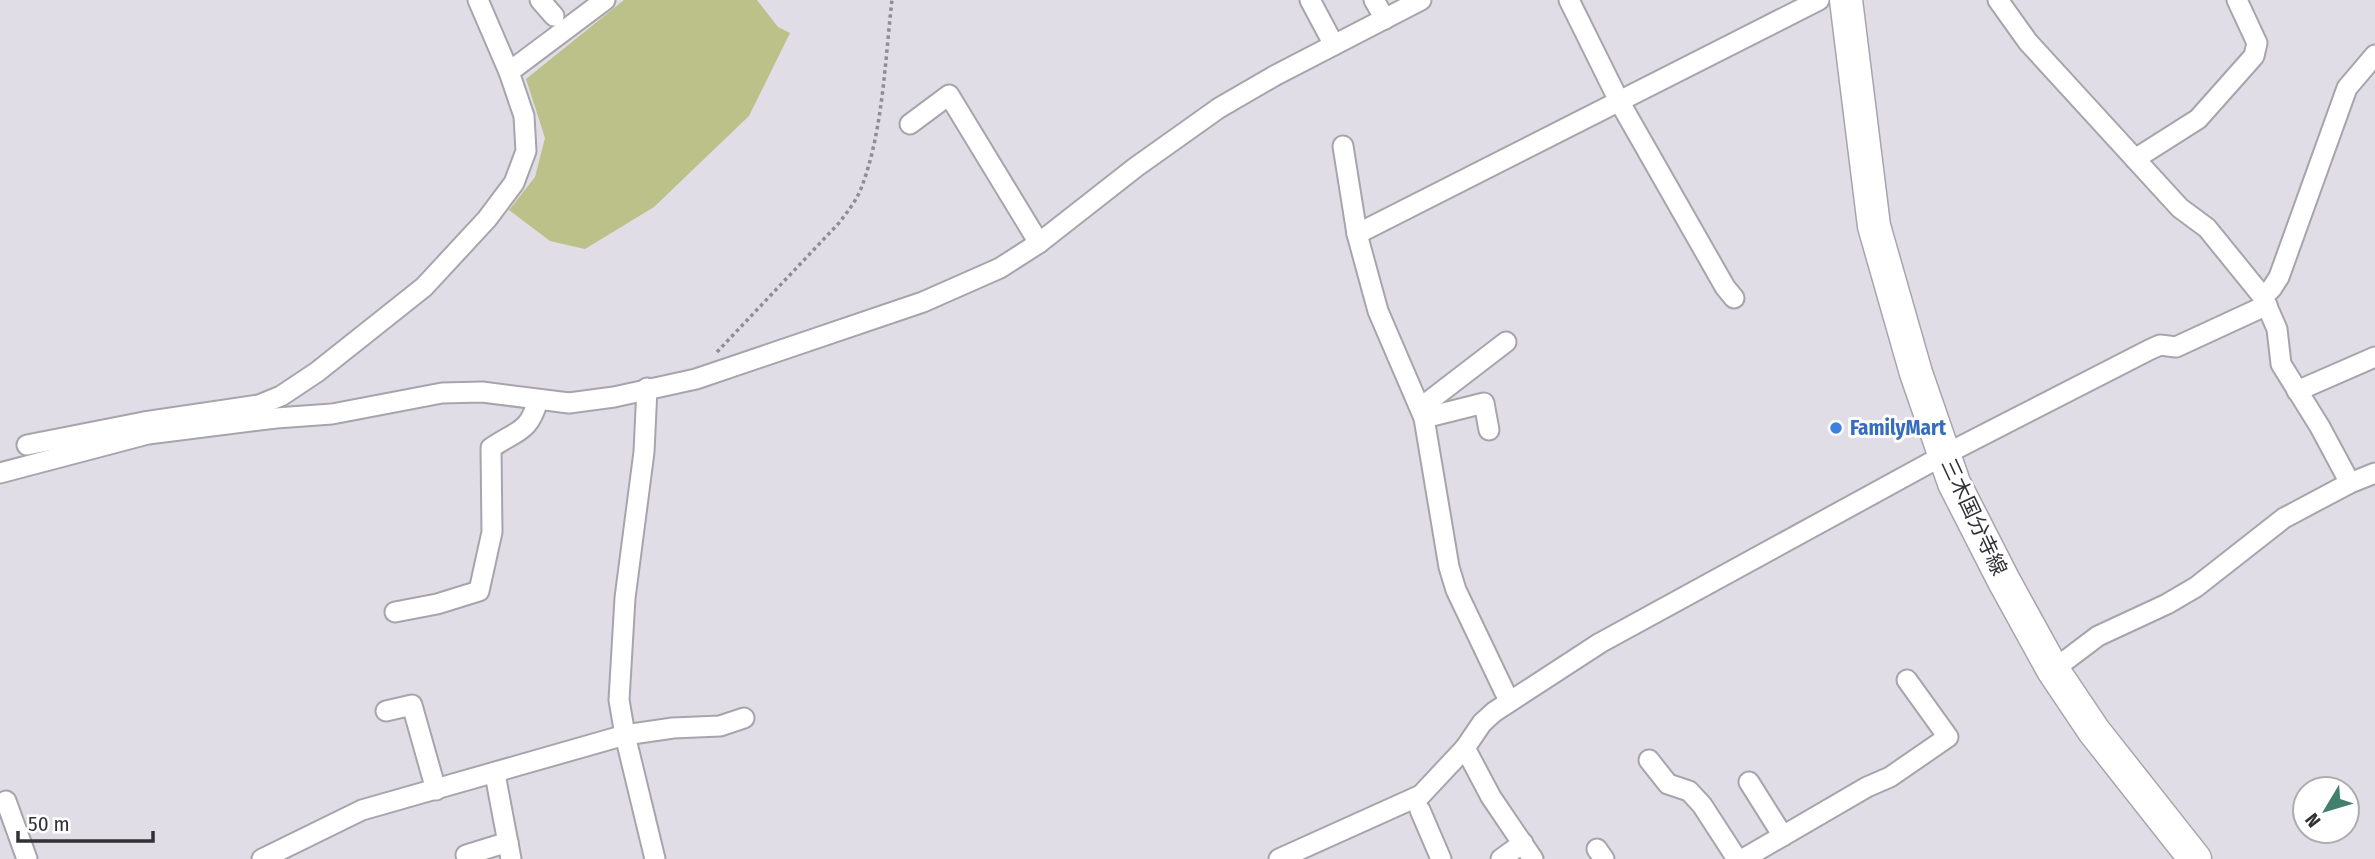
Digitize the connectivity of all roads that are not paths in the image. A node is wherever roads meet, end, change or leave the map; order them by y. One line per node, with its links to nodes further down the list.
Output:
1 (478, 0): 16 (street)
2 (540, 0): 12 (street)
3 (605, 0): 16 (street)
4 (1310, 0): 14 (street)
5 (1374, 0): 13 (street)
6 (1421, 0): 13 (street)
7 (1569, 0): 17 (street)
8 (1819, 0): 17 (street)
9 (1846, 0): 34 (main road, 三木国分寺線)
10 (1998, 0): 20 (street)
11 (2237, 0): 20 (street)
12 (554, 16)
13 (1385, 19): 14 (street)
14 (1334, 45): 22 (street)
15 (2375, 55): 24 (street)
16 (509, 72): 31 (street)
17 (1619, 101): 21 (street); 23 (street)
18 (910, 124): 22 (street)
19 (1343, 146): 21 (street)
20 (2135, 159): 24 (street)
21 (1357, 234): 30 (street)
22 (1039, 243): 27 (street)
23 (1734, 298)
24 (2265, 301): 28 (street); 34 (street)
25 (1506, 342): 30 (street)
26 (2375, 357): 28 (street)
27 (648, 388): 29 (street); 44 (street)
28 (2297, 391): 37 (street)
29 (538, 400): 31 (street); 38 (street)
30 (1422, 413): 32 (street); 41 (street)
31 (146, 428): 33 (street); 35 (street)
32 (1489, 430)
33 (27, 446)
34 (1944, 455): 39 (main road, 三木国分寺線); 41 (street)
35 (0, 473)
36 (2375, 473): 37 (street)
37 (2350, 483): 39 (street)
38 (395, 612)
39 (2053, 670): 64 (main road, 三木国分寺線)
40 (1907, 680): 52 (street)
41 (1509, 701): 45 (street)
42 (386, 711): 49 (street)
43 (744, 718): 44 (street)
44 (625, 736): 47 (street); 58 (street)
45 (1465, 748): 54 (street); 59 (street)
46 (1649, 760): 62 (street)
47 (495, 774): 49 (street); 53 (street)
48 (1749, 782): 52 (street)
49 (436, 790): 57 (street)
50 (6, 801): 56 (street)
51 (1420, 810): 60 (street)
52 (1783, 836): 63 (street)
53 (510, 851): 55 (street)
54 (1528, 851): 61 (street)
55 (466, 855)
56 (27, 859)
57 (262, 859)
58 (655, 859)
59 (1279, 859)
60 (1441, 859)
61 (1501, 859)
62 (1737, 859)
63 (1743, 859)
64 (2195, 859)

